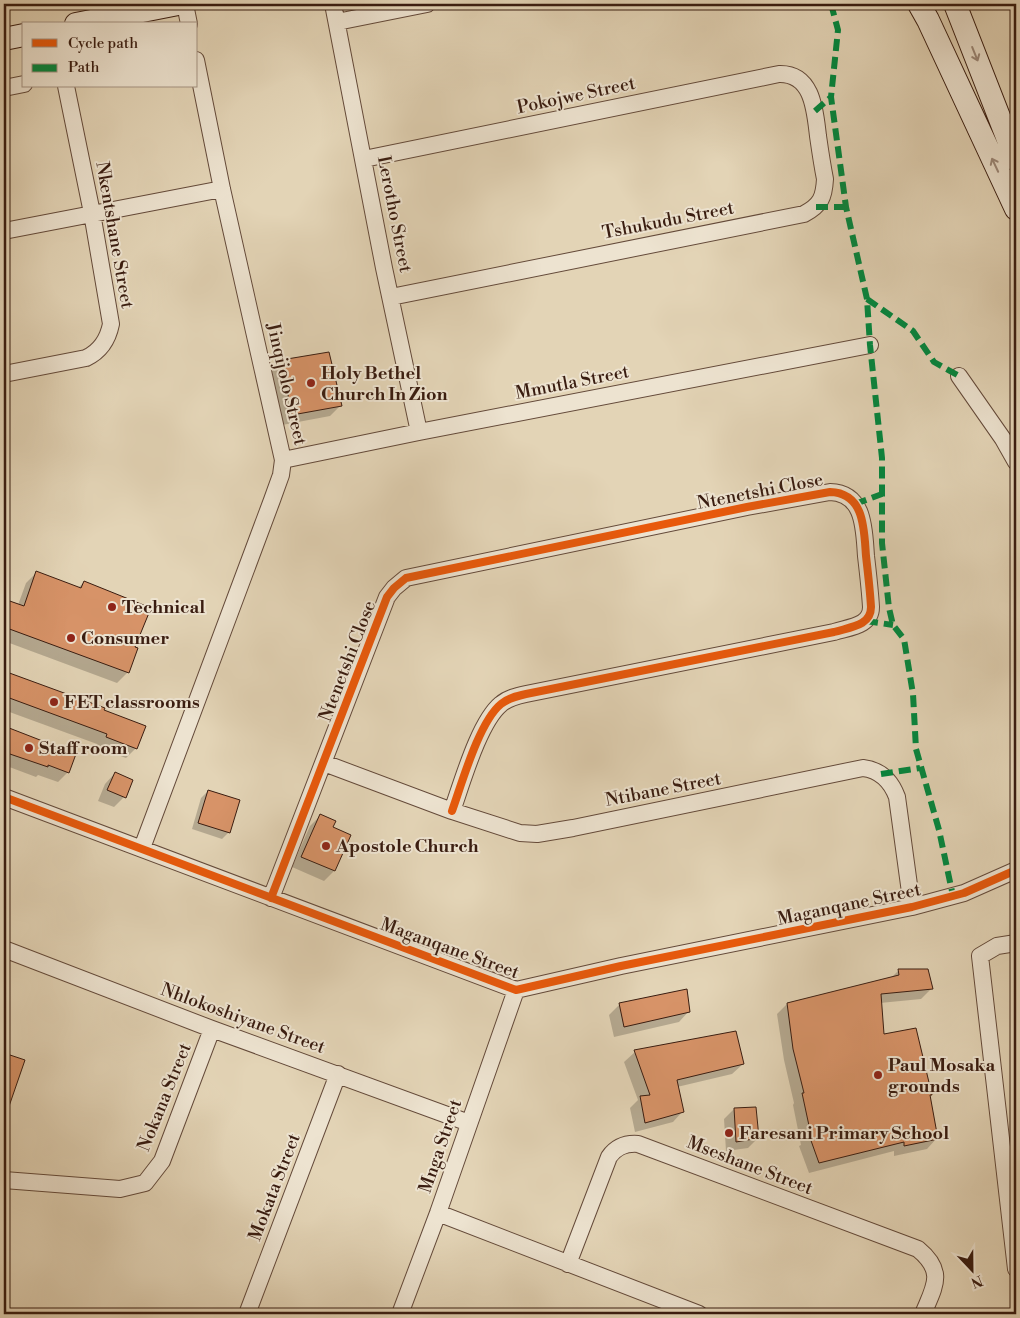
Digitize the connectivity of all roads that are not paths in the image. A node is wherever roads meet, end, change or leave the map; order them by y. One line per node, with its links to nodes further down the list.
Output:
1 (178, 4): 7 (street)
2 (185, 4): 8 (street)
3 (332, 4): 9 (street, Lerotho Street)
4 (427, 4): 9 (street)
5 (919, 4): 20 (street, one-way to 5)
6 (955, 4): 18 (street, one-way to 18)
7 (86, 22)
8 (189, 22)
9 (337, 22): 17 (street, Lerotho Street)
10 (22, 34): 11 (street)
11 (4, 39)
12 (198, 70): 19 (street, Jinqijolo Street)
13 (796, 77): 17 (street, Pokojwe Street); 23 (street, Tshukudu Street)
14 (22, 84): 15 (street)
15 (4, 88)
16 (66, 88): 21 (street, Nkentshane Street)
17 (364, 159): 23 (street, Lerotho Street)
18 (1016, 160)
19 (222, 189): 21 (street); 28 (street, Jinqijolo Street)
20 (1016, 209)
21 (92, 213): 22 (street); 25 (street, Nkentshane Street)
22 (4, 231)
23 (391, 297): 27 (street, Lerotho Street)
24 (870, 345): 27 (street, Mmutla Street)
25 (4, 374)
26 (959, 376): 29 (street)
27 (418, 432): 28 (street, Mmutla Street)
28 (283, 460): 33 (street, Jinqijolo Street)
29 (1016, 462)
30 (324, 763): 32 (street, Ntibane Street); 32 (street, Ntenetshi Close); 35 (street, Ntenetshi Close)
31 (4, 796): 33 (street, Maganqane Street)
32 (452, 811): 36 (street, Ntibane Street)
33 (142, 848): 35 (street, Maganqane Street)
34 (1016, 870): 36 (street, Maganqane Street)
35 (271, 898): 39 (street, Maganqane Street)
36 (912, 907): 39 (street, Maganqane Street)
37 (1016, 943): 46 (street)
38 (4, 950): 40 (street, Nhlokoshiyane Street)
39 (516, 990): 42 (street, Mnga Street)
40 (212, 1030): 41 (street, Nhlokoshiyane Street); 43 (street, Nokana Street)
41 (338, 1074): 42 (street, Nhlokoshiyane Street); 47 (street, Mokata Street)
42 (469, 1123): 44 (street, Mnga Street)
43 (4, 1180)
44 (438, 1213): 45 (street); 48 (street, Mnga Street)
45 (568, 1264): 49 (street); 50 (street, Mseshane Street)
46 (1016, 1269)
47 (247, 1314)
48 (400, 1314)
49 (699, 1314)
50 (922, 1314)

